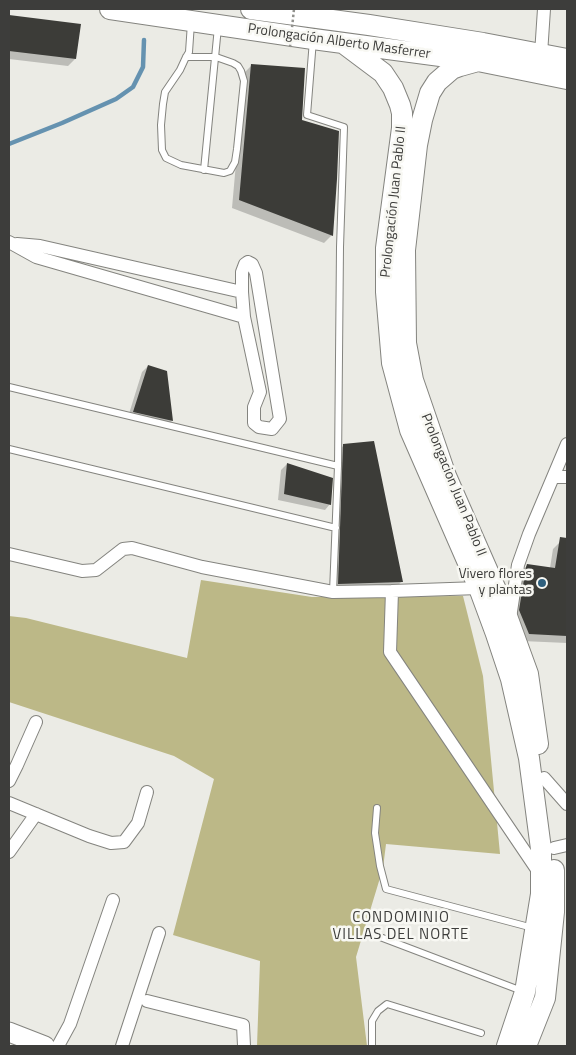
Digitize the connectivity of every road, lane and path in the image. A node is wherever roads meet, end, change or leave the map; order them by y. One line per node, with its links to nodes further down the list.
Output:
1 (110, 9): 5 (main road, Prolongación Alberto Masferrer)
2 (251, 9): 10 (main road, Prolongación Alberto Masferrer)
3 (294, 9): 9 (path, bridge)
4 (544, 9): 10 (street)
5 (191, 21): 6 (main road, Prolongación Alberto Masferrer); 11 (lane)
6 (218, 25): 7 (main road, Prolongación Alberto Masferrer); 12 (lane)
7 (313, 39): 8 (main road, Prolongación Alberto Masferrer); 23 (lane)
8 (343, 43): 14 (main road, Prolongación Alberto Masferrer); 28 (main road, Prolongación Juan Pablo II)
9 (290, 47)
10 (541, 54): 13 (main road, Prolongación Alberto Masferrer)
11 (186, 57): 12 (lane); 16 (lane)
12 (216, 58): 16 (lane); 16 (lane)
13 (567, 59)
14 (478, 62): 15 (main road, Prolongación Alberto Masferrer); 31 (main road, Prolongacion Juan Pablo II)
15 (567, 79)
16 (204, 170)
17 (10, 243): 18 (street); 19 (street)
18 (242, 292): 19 (street); 19 (street)
19 (244, 317)
20 (9, 387): 23 (lane)
21 (567, 444): 24 (street)
22 (9, 449): 26 (lane)
23 (338, 466): 26 (lane)
24 (554, 477): 25 (street); 31 (street)
25 (567, 477)
26 (336, 528): 30 (lane)
27 (9, 554): 30 (street)
28 (479, 588): 29 (street); 42 (main road, Prolongación Juan Pablo II)
29 (392, 590): 30 (street); 42 (street)
30 (333, 592)
31 (510, 623): 33 (main road, Prolongacion Juan Pablo II)
32 (36, 722): 34 (street)
33 (544, 778): 37 (street); 40 (main road, Prolongacion Juan Pablo II)
34 (9, 781)
35 (147, 792): 39 (street)
36 (9, 802): 39 (street)
37 (567, 804)
38 (377, 808): 44 (lane)
39 (36, 814): 41 (street)
40 (561, 847): 57 (main road, Prolongacion Juan Pablo II)
41 (9, 852)
42 (542, 876): 44 (main road, Prolongación Juan Pablo II)
43 (113, 900): 52 (street)
44 (535, 929): 47 (main road, Prolongación Juan Pablo II)
45 (159, 933): 53 (street)
46 (380, 937): 47 (lane)
47 (525, 992): 56 (main road, Prolongación Juan Pablo II)
48 (147, 1000): 54 (street)
49 (481, 1033): 55 (lane)
50 (11, 1038): 51 (street)
51 (45, 1046)
52 (58, 1046)
53 (122, 1046)
54 (244, 1046)
55 (372, 1046)
56 (507, 1046)
57 (526, 1046)

